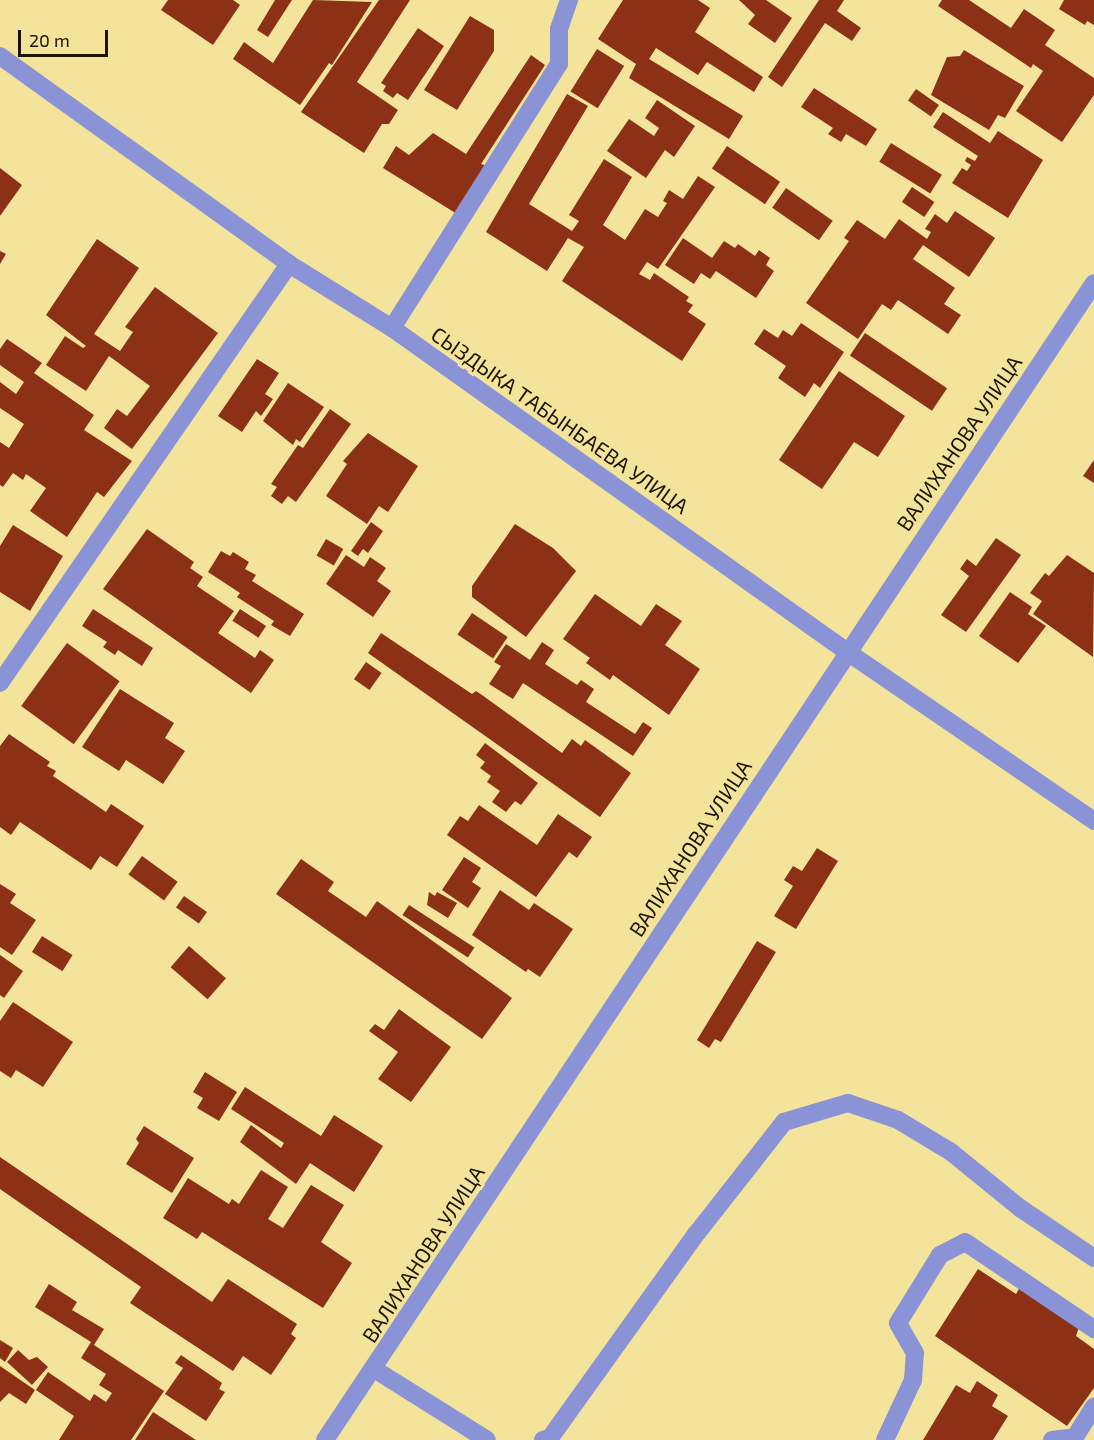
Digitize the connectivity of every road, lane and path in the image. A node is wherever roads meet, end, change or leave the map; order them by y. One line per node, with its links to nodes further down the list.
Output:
1 (569, 0): 5 (street)
2 (0, 56): 3 (street, СЫЗДЫКА ТАБЫНБАЕВА УЛИЦА)
3 (289, 264): 5 (street, СЫЗДЫКА ТАБЫНБАЕВА УЛИЦА); 7 (street)
4 (1094, 283): 6 (street, ВАЛИХАНОВА УЛИЦА)
5 (392, 328): 6 (street, СЫЗДЫКА ТАБЫНБАЕВА УЛИЦА)
6 (846, 651): 8 (street, СЫЗДЫКА ТАБЫНБАЕВА УЛИЦА); 11 (street, ВАЛИХАНОВА УЛИЦА)
7 (0, 683)
8 (1094, 821)
9 (1094, 1258): 15 (street)
10 (1094, 1329): 16 (street)
11 (375, 1369): 13 (street, ВАЛИХАНОВА УЛИЦА); 14 (street)
12 (1094, 1407): 17 (street)
13 (326, 1440)
14 (487, 1440)
15 (543, 1440)
16 (885, 1440)
17 (1052, 1440)

